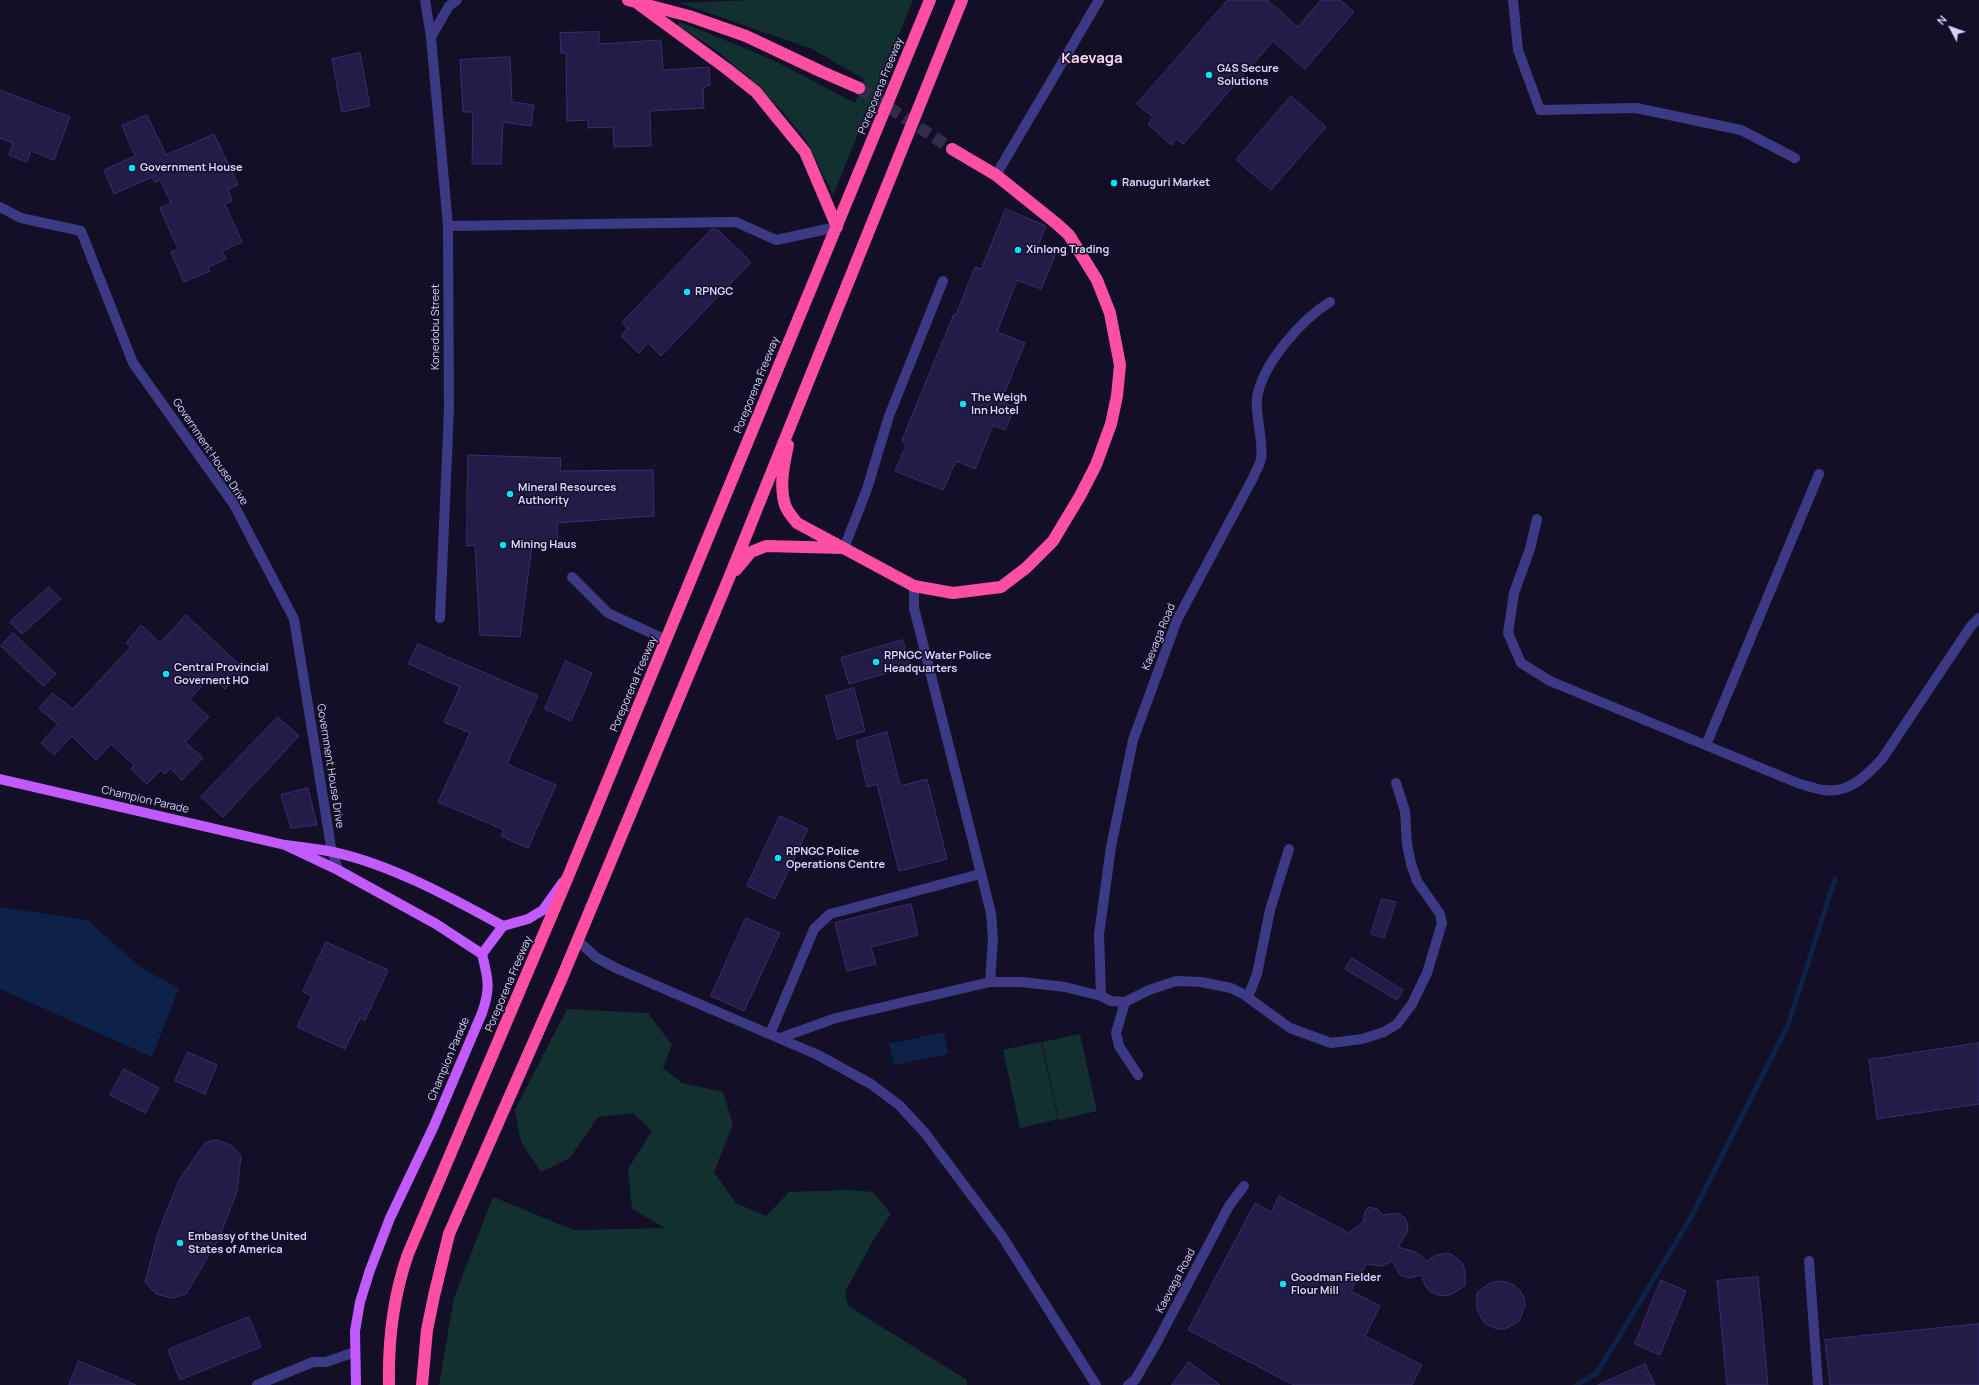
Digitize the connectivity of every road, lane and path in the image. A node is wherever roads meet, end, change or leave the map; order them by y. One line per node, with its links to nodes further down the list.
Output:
1 (425, 0): 9 (street, Konedobu Street)
2 (456, 0): 9 (street)
3 (656, 0): 8 (highway)
4 (930, 0): 16 (highway, Poreporena Freeway)
5 (962, 0): 19 (highway)
6 (1099, 0): 13 (street)
7 (1513, 0): 12 (street)
8 (632, 2): 10 (highway); 16 (highway)
9 (431, 37): 15 (street, Konedobu Street)
10 (859, 88)
11 (952, 149): 13 (highway)
12 (1795, 158)
13 (996, 175): 25 (highway)
14 (0, 207): 34 (street, Government House Drive)
15 (448, 226): 16 (street); 26 (street, Konedobu Street)
16 (837, 227): 28 (highway, Poreporena Freeway)
17 (943, 281): 22 (street)
18 (1330, 302): 42 (street, Kaevaga Road)
19 (794, 416): 22 (highway); 24 (highway)
20 (1820, 474): 29 (street)
21 (1537, 519): 29 (street)
22 (844, 548): 24 (highway); 25 (highway)
23 (572, 577): 28 (street)
24 (729, 578): 39 (highway)
25 (914, 586): 37 (street)
26 (440, 618)
27 (1979, 618): 29 (street)
28 (666, 640): 36 (highway, Poreporena Freeway)
29 (1706, 745)
30 (0, 779): 32 (main road, Champion Parade)
31 (1396, 783): 43 (street)
32 (285, 845): 34 (main road, Champion Parade); 35 (main road, Champion Parade)
33 (1289, 850): 43 (street)
34 (333, 852): 35 (street, Government House Drive); 38 (main road, Champion Parade)
35 (338, 870): 40 (main road, Champion Parade)
36 (570, 872): 38 (main road); 52 (highway, Poreporena Freeway)
37 (980, 874): 41 (street); 45 (street)
38 (503, 926): 40 (main road)
39 (577, 940): 45 (street); 53 (highway)
40 (482, 954): 49 (main road, Champion Parade)
41 (990, 982): 42 (street); 45 (street)
42 (1101, 996): 44 (street)
43 (1248, 997): 44 (street)
44 (1125, 1002): 46 (street)
45 (775, 1036): 54 (street)
46 (1138, 1075)
47 (1244, 1186): 55 (street, Kaevaga Road)
48 (1809, 1261): 56 (street)
49 (356, 1352): 50 (street); 51 (main road, Champion Parade)
50 (257, 1385)
51 (356, 1385)
52 (390, 1385)
53 (422, 1385)
54 (1096, 1385)
55 (1128, 1385)
56 (1818, 1385)

